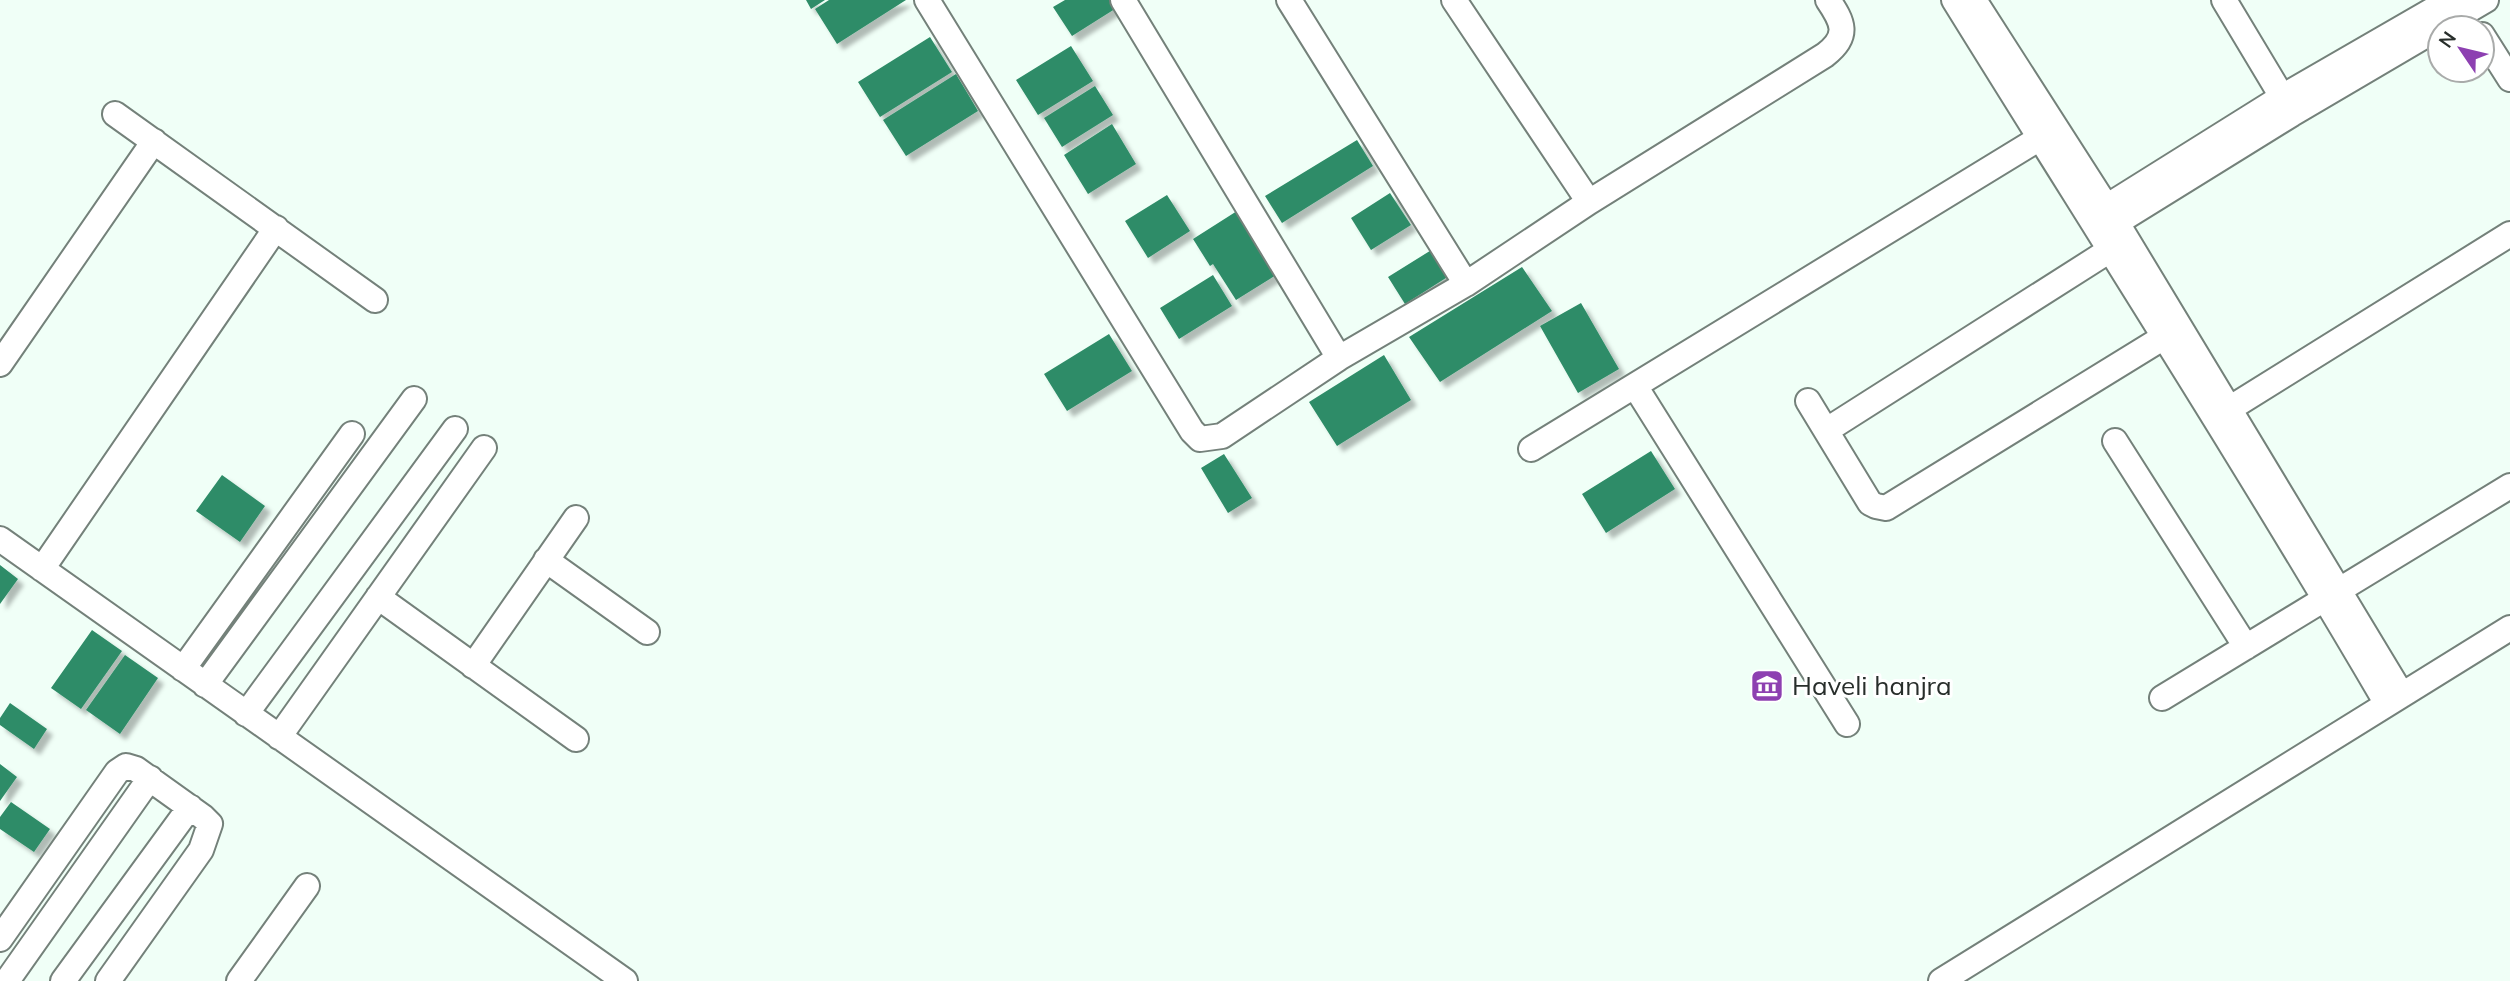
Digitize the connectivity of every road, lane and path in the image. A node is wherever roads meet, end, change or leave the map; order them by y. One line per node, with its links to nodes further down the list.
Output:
1 (927, 0): 23 (street)
2 (1123, 0): 23 (street)
3 (1289, 0): 20 (street)
4 (1454, 0): 16 (street)
5 (1828, 0): 16 (street)
6 (1954, 0): 14 (street)
7 (1975, 0): 14 (street)
8 (2224, 0): 12 (street)
9 (2468, 8): 12 (street)
10 (2496, 57): 11 (street)
11 (2510, 79)
12 (2288, 106): 17 (street)
13 (115, 114): 15 (street)
14 (2048, 133): 17 (street); 25 (street)
15 (154, 141): 18 (street); 24 (street)
16 (1589, 202): 20 (street)
17 (2105, 226): 22 (street); 28 (street); 30 (street)
18 (276, 228): 21 (street); 39 (street)
19 (2510, 234): 28 (street)
20 (1466, 284): 23 (street)
21 (375, 300)
22 (2164, 337): 30 (street); 40 (street)
23 (1339, 358)
24 (0, 364)
25 (1635, 386): 34 (street); 51 (street)
26 (414, 398): 47 (street)
27 (1808, 401): 30 (street)
28 (2229, 409): 40 (street)
29 (455, 429): 50 (street)
30 (1827, 430)
31 (352, 434): 46 (street)
32 (2115, 442): 44 (street)
33 (484, 448): 41 (street)
34 (1531, 449)
35 (2510, 486): 40 (street)
36 (576, 518): 38 (street)
37 (0, 539): 39 (street)
38 (547, 560): 43 (street); 45 (street)
39 (42, 569): 46 (street)
40 (2333, 594): 44 (street); 49 (street)
41 (377, 597): 45 (street); 52 (street)
42 (2510, 628): 49 (street)
43 (647, 632)
44 (2246, 647): 48 (street)
45 (473, 666): 53 (street)
46 (183, 669): 47 (street)
47 (205, 685): 50 (street)
48 (2162, 698)
49 (2394, 699): 63 (street)
50 (246, 713): 52 (street)
51 (1847, 724)
52 (279, 737): 62 (street)
53 (576, 740)
54 (150, 778): 55 (street); 57 (street); 58 (street)
55 (190, 807): 59 (street); 60 (street)
56 (307, 886): 61 (street)
57 (0, 939)
58 (7, 981)
59 (63, 981)
60 (108, 981)
61 (239, 981)
62 (625, 981)
63 (1941, 981)

